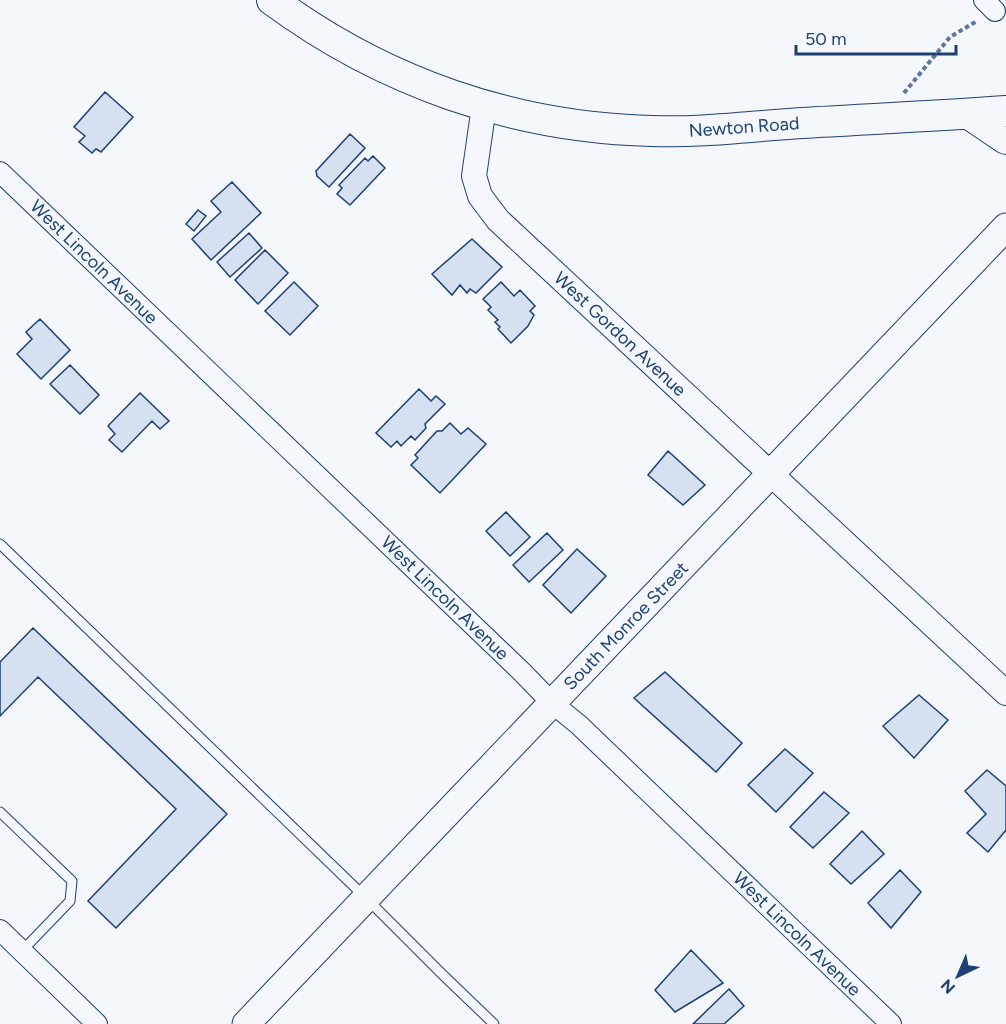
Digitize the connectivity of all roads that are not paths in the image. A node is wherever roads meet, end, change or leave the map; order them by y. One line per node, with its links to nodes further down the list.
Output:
1 (272, 0): 2 (main road)
2 (484, 106): 4 (main road, Newton Road); 8 (street, West Gordon Avenue)
3 (1006, 111): 4 (main road, Newton Road)
4 (969, 114): 5 (main road)
5 (1006, 139)
6 (0, 172): 11 (street, West Lincoln Avenue)
7 (1006, 227): 8 (main road, South Monroe Street)
8 (771, 474): 10 (street, West Gordon Avenue); 11 (main road, South Monroe Street)
9 (0, 544): 13 (lane)
10 (1006, 693)
11 (552, 703): 13 (main road, South Monroe Street); 19 (street, West Lincoln Avenue)
12 (0, 812): 15 (lane)
13 (366, 897): 17 (main road, South Monroe Street); 18 (lane)
14 (0, 930): 15 (street)
15 (22, 951): 16 (street)
16 (97, 1024)
17 (246, 1024)
18 (494, 1024)
19 (891, 1024)

